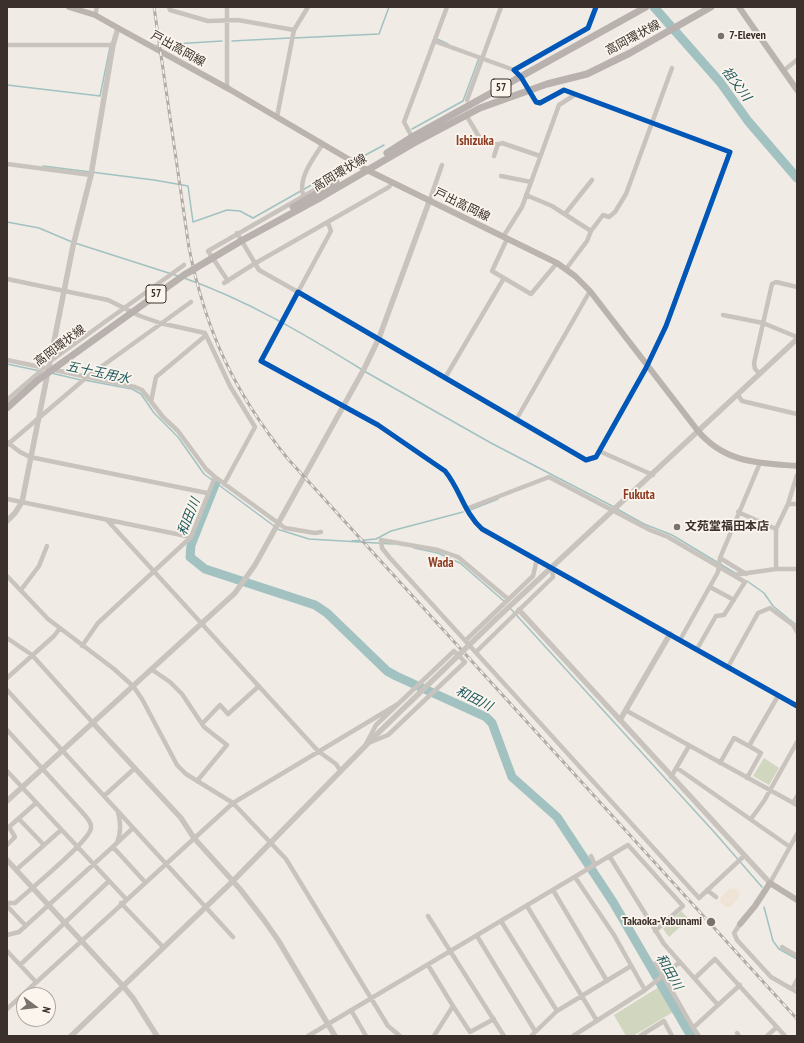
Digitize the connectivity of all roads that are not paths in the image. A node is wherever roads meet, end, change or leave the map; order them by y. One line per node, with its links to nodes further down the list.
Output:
1 (69, 7): 12 (main road, 戸出高岡線)
2 (97, 7): 12 (street)
3 (169, 7): 13 (street)
4 (227, 7): 13 (street)
5 (308, 7): 15 (street)
6 (446, 7): 16 (street)
7 (501, 7): 19 (street)
8 (596, 7): 22 (street)
9 (711, 7): 26 (main road, 高岡環状線 / 57)
10 (743, 8): 23 (main road)
11 (644, 9): 24 (main road, 高岡環状線 / 57)
12 (95, 15): 14 (main road, 戸出高岡線)
13 (226, 21): 15 (street); 25 (street)
14 (118, 28): 18 (street); 25 (main road, 戸出高岡線)
15 (294, 30): 31 (street)
16 (434, 41): 19 (street); 33 (street)
17 (7, 45): 18 (street)
18 (113, 45): 42 (street)
19 (482, 58): 22 (street); 29 (street)
20 (797, 60): 23 (street)
21 (672, 68): 32 (street)
22 (514, 70): 24 (street)
23 (783, 71): 27 (main road)
24 (521, 77): 26 (street); 33 (main road, 高岡環状線 / 57)
25 (227, 88): 31 (main road, 戸出高岡線)
26 (529, 90): 28 (street); 30 (main road, 高岡環状線 / 57)
27 (797, 90)
28 (576, 94): 32 (street); 37 (street)
29 (467, 100)
30 (466, 116): 34 (street); 40 (main road, 高岡環状線 / 57)
31 (277, 117): 35 (main road, 戸出高岡線)
32 (653, 122): 53 (street); 76 (street)
33 (412, 137): 40 (main road, 高岡環状線 / 57)
34 (498, 144): 36 (street); 37 (street)
35 (322, 145): 40 (main road, 戸出高岡線); 48 (street)
36 (494, 156)
37 (540, 156): 45 (street)
38 (7, 164): 42 (street)
39 (442, 165): 50 (street)
40 (365, 169): 46 (main road, 戸出高岡線); 49 (main road, 高岡環状線 / 57)
41 (344, 173): 48 (street)
42 (92, 175): 63 (street)
43 (501, 176): 45 (street)
44 (592, 180): 51 (street)
45 (531, 182): 47 (street)
46 (392, 183): 50 (main road, 戸出高岡線); 52 (street)
47 (526, 195): 51 (street); 55 (street)
48 (303, 196): 54 (street)
49 (317, 197): 84 (main road, 高岡環状線 / 57, bridge); 86 (main road, 高岡環状線 / 57, bridge)
50 (429, 202): 55 (main road, 戸出高岡線); 72 (street)
51 (565, 214): 53 (street)
52 (328, 223): 57 (street); 65 (street)
53 (591, 231): 59 (street)
54 (237, 233): 57 (street); 57 (street)
55 (505, 238): 56 (main road, 戸出高岡線); 60 (street)
56 (557, 263): 59 (main road, 戸出高岡線); 60 (street)
57 (254, 264): 65 (street)
58 (184, 266): 67 (street)
59 (566, 269): 64 (main road, 戸出高岡線)
60 (504, 278): 80 (street)
61 (7, 279): 63 (street)
62 (797, 287): 70 (street)
63 (64, 291): 67 (street); 77 (street)
64 (590, 291): 76 (main road, 戸出高岡線); 89 (street)
65 (298, 292): 72 (street); 85 (street)
66 (191, 302): 69 (street)
67 (124, 307): 69 (street); 75 (street)
68 (723, 315): 70 (street)
69 (160, 323): 71 (street); 79 (street)
70 (763, 323): 73 (street); 78 (street)
71 (205, 333): 83 (street); 99 (street)
72 (379, 338): 80 (street); 85 (street)
73 (797, 338): 78 (street)
74 (7, 360): 77 (street)
75 (52, 360)
76 (648, 365): 90 (main road, 戸出高岡線); 92 (street)
77 (45, 369): 79 (street); 82 (street); 88 (street)
78 (760, 374): 81 (street)
79 (87, 377): 83 (street); 88 (street)
80 (445, 378): 89 (street)
81 (738, 395): 87 (street); 90 (street)
82 (7, 400)
83 (151, 402): 98 (street)
84 (7, 404)
85 (344, 405): 105 (street); 110 (street)
86 (7, 408)
87 (797, 414)
88 (38, 417): 91 (street); 93 (street)
89 (516, 420): 92 (street)
90 (698, 430): 94 (main road, 戸出高岡線); 96 (street)
91 (7, 443): 93 (street)
92 (599, 451): 96 (street)
93 (30, 456): 100 (street); 102 (street)
94 (760, 464): 95 (main road, 戸出高岡線); 107 (street)
95 (797, 466)
96 (653, 475): 106 (street)
97 (797, 475): 103 (street)
98 (214, 480): 99 (street); 100 (street)
99 (224, 484): 110 (street)
100 (207, 493): 113 (street)
101 (7, 499): 102 (street)
102 (22, 502): 108 (street); 109 (street)
103 (788, 504): 104 (street); 111 (street)
104 (797, 504)
105 (466, 509): 106 (street); 115 (street)
106 (614, 511): 116 (street); 117 (street)
107 (738, 512): 111 (street); 116 (street)
108 (107, 520): 113 (street); 119 (street)
109 (7, 521)
110 (278, 527): 112 (street); 130 (street)
111 (776, 528): 118 (street)
112 (321, 532)
113 (191, 537): 119 (street)
114 (47, 546): 125 (street)
115 (537, 559): 117 (street); 126 (street)
116 (719, 562): 121 (street); 122 (street); 124 (street)
117 (552, 568): 128 (street); 135 (street); 160 (street, bridge)
118 (776, 569): 120 (street); 122 (street)
119 (153, 570): 130 (street); 139 (street)
120 (797, 570)
121 (735, 575): 122 (street); 127 (street)
122 (744, 575)
123 (7, 576): 125 (street)
124 (710, 587): 127 (street); 138 (street)
125 (21, 590): 132 (street)
126 (508, 600): 129 (street); 137 (street)
127 (734, 600): 140 (street)
128 (519, 611): 133 (street); 155 (street)
129 (490, 617): 133 (street); 137 (street)
130 (201, 624): 144 (street); 147 (street)
131 (794, 625): 134 (street); 143 (street)
132 (60, 628): 139 (street); 142 (street)
133 (500, 628): 141 (street)
134 (797, 632)
135 (670, 634): 138 (street); 154 (street)
136 (7, 638): 142 (street)
137 (466, 640): 141 (street)
138 (680, 640): 140 (street)
139 (82, 646): 146 (street)
140 (697, 649): 143 (street)
141 (476, 652): 210 (street)
142 (32, 655): 145 (street); 156 (street)
143 (728, 667): 151 (street)
144 (151, 669): 146 (street); 157 (street)
145 (7, 678)
146 (132, 686): 156 (street); 173 (street)
147 (259, 686): 157 (street); 164 (street)
148 (7, 690): 150 (street)
149 (7, 696): 150 (street)
150 (13, 696): 163 (street)
151 (778, 696): 153 (street); 162 (street)
152 (398, 704): 160 (street); 160 (street); 164 (street)
153 (797, 706)
154 (627, 711): 155 (street); 161 (street)
155 (620, 720): 171 (street)
156 (93, 722): 163 (street); 166 (street)
157 (202, 724): 173 (street)
158 (7, 730): 168 (street)
159 (797, 742): 175 (street)
160 (366, 744): 169 (street)
161 (689, 746): 165 (street); 167 (street)
162 (749, 746): 165 (street); 172 (street)
163 (63, 751): 168 (street); 176 (street)
164 (318, 752): 169 (street); 180 (street)
165 (720, 763): 172 (street)
166 (135, 768): 176 (street); 188 (street)
167 (678, 768): 171 (street); 184 (street)
168 (42, 769): 174 (street); 193 (street)
169 (340, 770): 189 (street)
170 (7, 772): 174 (street)
171 (671, 777): 197 (street)
172 (747, 778): 175 (street)
173 (197, 781): 180 (street)
174 (21, 788): 178 (street); 179 (street)
175 (770, 790): 181 (street); 184 (street)
176 (104, 796): 182 (street)
177 (797, 796): 181 (street)
178 (7, 801)
179 (36, 803): 183 (street); 186 (street)
180 (234, 803): 188 (street); 189 (street)
181 (795, 804)
182 (117, 810): 185 (street); 192 (street)
183 (19, 818): 190 (street); 191 (street)
184 (751, 819): 194 (street)
185 (133, 828): 192 (street); 200 (street)
186 (61, 830): 191 (street); 193 (street)
187 (797, 834): 194 (street)
188 (194, 838): 200 (street); 205 (street)
189 (270, 843): 205 (street); 251 (street)
190 (7, 845)
191 (44, 845): 202 (street)
192 (115, 845): 199 (street); 206 (street)
193 (78, 847): 199 (street); 208 (street)
194 (790, 847): 207 (street)
195 (591, 856): 201 (street)
196 (610, 856): 201 (street); 225 (street); 225 (street)
197 (743, 857): 207 (street); 210 (street)
198 (7, 860): 202 (street)
199 (94, 864): 204 (street); 217 (street)
200 (165, 864): 206 (street); 219 (street)
201 (595, 865): 203 (street)
202 (16, 870): 208 (street)
203 (576, 877): 209 (street); 239 (street)
204 (109, 881): 212 (street); 222 (street)
205 (233, 881): 219 (street); 259 (street)
206 (145, 882): 212 (street)
207 (770, 883): 213 (main road); 223 (main road)
208 (32, 887): 214 (street); 217 (street)
209 (553, 890): 218 (street); 243 (street)
210 (707, 890): 211 (street)
211 (716, 898)
212 (126, 899): 215 (street)
213 (797, 900)
214 (7, 903)
215 (121, 903): 229 (street); 230 (street)
216 (7, 906): 224 (street)
217 (49, 906): 222 (street); 224 (street)
218 (527, 906): 221 (street); 250 (street)
219 (206, 907): 228 (street); 230 (street)
220 (428, 916): 233 (street)
221 (501, 921): 227 (street); 256 (street)
222 (64, 923): 229 (street); 237 (street)
223 (740, 924): 247 (street)
224 (26, 926): 226 (street)
225 (655, 931): 235 (street)
226 (7, 935)
227 (477, 936): 233 (street); 262 (street)
228 (234, 937)
229 (82, 942): 244 (street); 246 (street)
230 (163, 947): 246 (street)
231 (782, 947): 234 (street)
232 (7, 950): 237 (street)
233 (449, 951): 238 (street); 257 (street)
234 (797, 956)
235 (680, 962): 240 (street); 241 (street)
236 (656, 963): 240 (street)
237 (20, 965): 244 (street)
238 (428, 965): 251 (street); 253 (street)
239 (631, 966): 243 (street); 248 (street)
240 (663, 976): 248 (street); 260 (street)
241 (695, 978): 245 (street); 252 (street)
242 (797, 980): 247 (street)
243 (607, 981): 250 (street)
244 (36, 982): 254 (street)
245 (740, 985): 252 (street); 261 (street)
246 (123, 986): 264 (street); 265 (street)
247 (792, 989): 249 (street)
248 (645, 990): 258 (street)
249 (797, 992)
250 (582, 996): 256 (street); 258 (street)
251 (371, 999): 255 (street); 269 (street)
252 (718, 1005): 260 (street)
253 (453, 1006): 257 (street); 270 (street)
254 (7, 1009)
255 (351, 1010): 259 (street); 268 (street)
256 (557, 1011): 262 (street)
257 (494, 1019): 271 (street)
258 (597, 1021): 263 (street)
259 (328, 1024): 266 (street); 267 (street)
260 (694, 1027): 277 (street)
261 (777, 1027): 278 (street); 279 (street)
262 (535, 1031): 272 (street)
263 (579, 1032): 273 (street); 274 (street)
264 (71, 1036)
265 (157, 1036)
266 (308, 1036)
267 (335, 1036)
268 (366, 1036)
269 (400, 1036)
270 (434, 1036)
271 (504, 1036)
272 (531, 1036)
273 (574, 1036)
274 (585, 1036)
275 (640, 1036): 276 (street)
276 (672, 1036)
277 (699, 1036)
278 (767, 1036)
279 (785, 1036)

